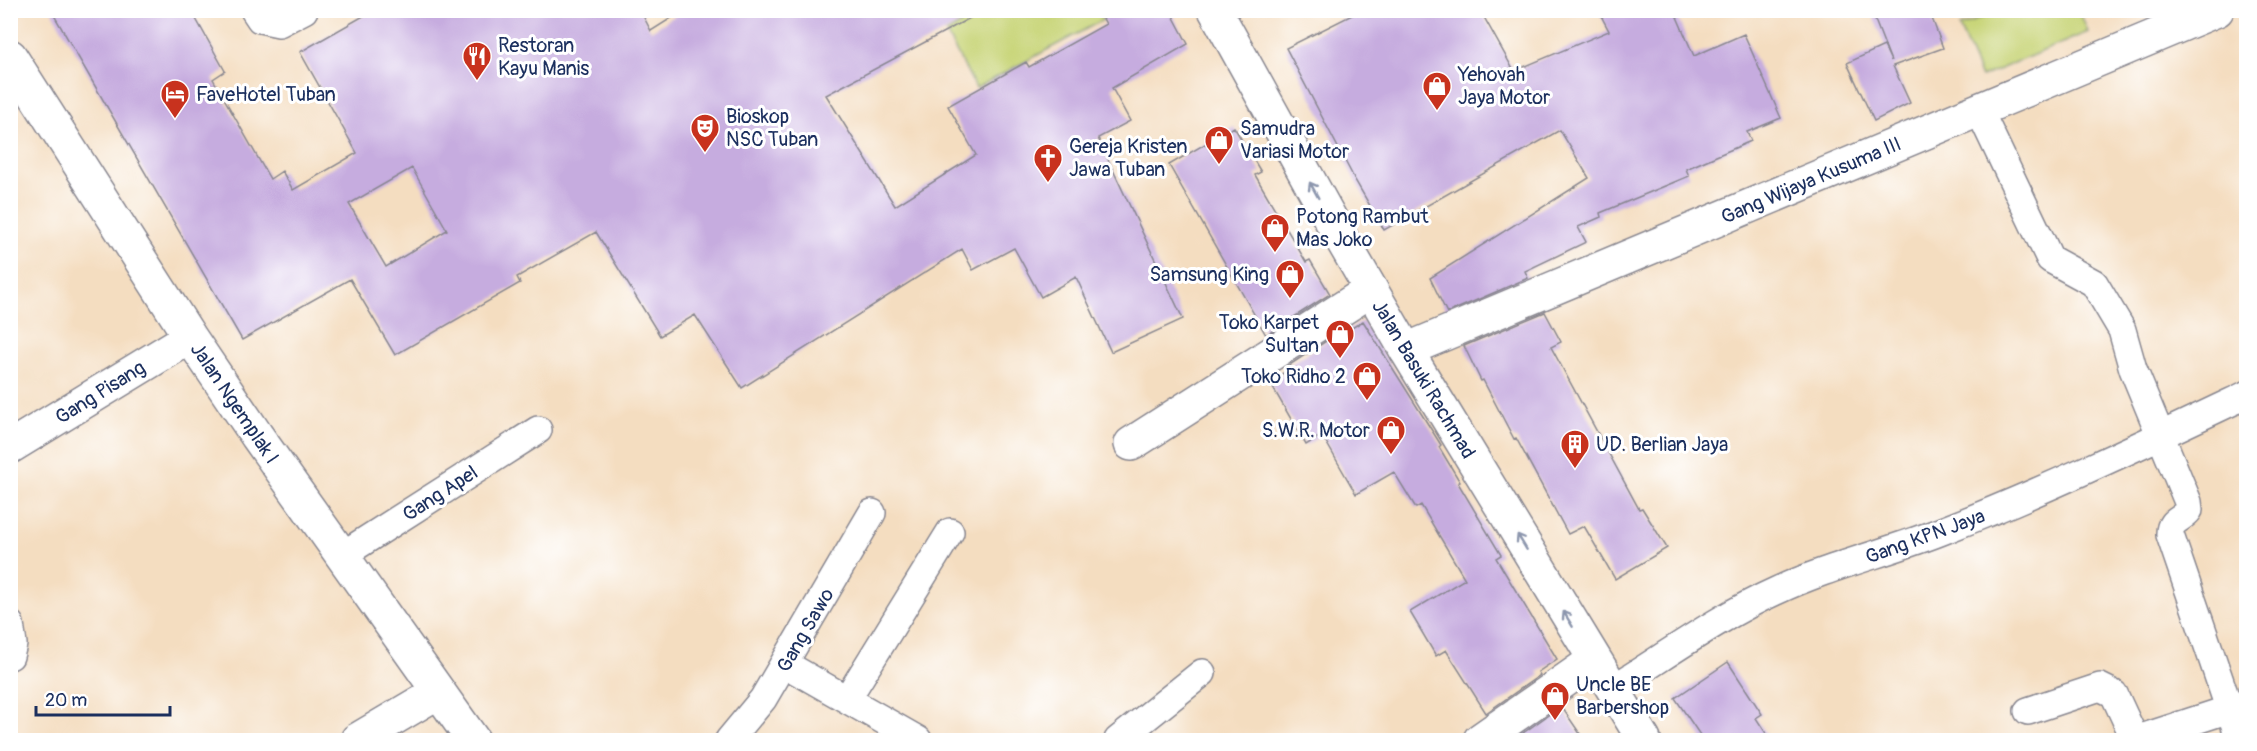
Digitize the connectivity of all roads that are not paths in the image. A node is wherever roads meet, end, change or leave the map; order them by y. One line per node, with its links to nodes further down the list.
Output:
1 (254, 10): 2 (lane)
2 (304, 10)
3 (1215, 10): 7 (street, Jalan Basuki Rachmad, one-way to 3)
4 (2217, 10): 6 (street, Gang Wijaya Kusuma III)
5 (10, 56): 8 (street, Jalan Ngemplak I)
6 (1979, 110): 9 (street, Gang Wijaya Kusuma III); 12 (lane)
7 (1371, 290): 9 (street, Jalan Basuki Rachmad); 13 (street)
8 (190, 337): 14 (street, Gang Pisang); 17 (street, Jalan Ngemplak I)
9 (1406, 350): 20 (street, Jalan Basuki Rachmad, one-way to 9)
10 (2247, 395): 12 (lane, Gang KPN Jaya)
11 (538, 430): 17 (lane, Gang Apel)
12 (2162, 435): 23 (lane, Gang KPN Jaya); 26 (lane)
13 (1131, 444)
14 (10, 447)
15 (872, 513): 21 (lane, Gang Sawo)
16 (950, 532): 25 (lane)
17 (341, 556): 24 (street, Jalan Ngemplak I)
18 (10, 624): 19 (lane)
19 (10, 656)
20 (1593, 661): 23 (street, Jalan Basuki Rachmad); 33 (street)
21 (785, 664): 25 (lane); 30 (lane, Gang Sawo)
22 (1202, 673): 32 (lane)
23 (1612, 689): 34 (street, Jalan Basuki Rachmad)
24 (438, 693): 28 (street); 29 (street, Jalan Ngemplak I)
25 (847, 699): 31 (lane)
26 (2238, 706): 27 (lane); 35 (lane)
27 (2028, 711)
28 (357, 741)
29 (473, 741)
30 (729, 741)
31 (918, 741)
32 (1118, 741)
33 (1480, 741)
34 (1644, 741)
35 (2240, 741)

